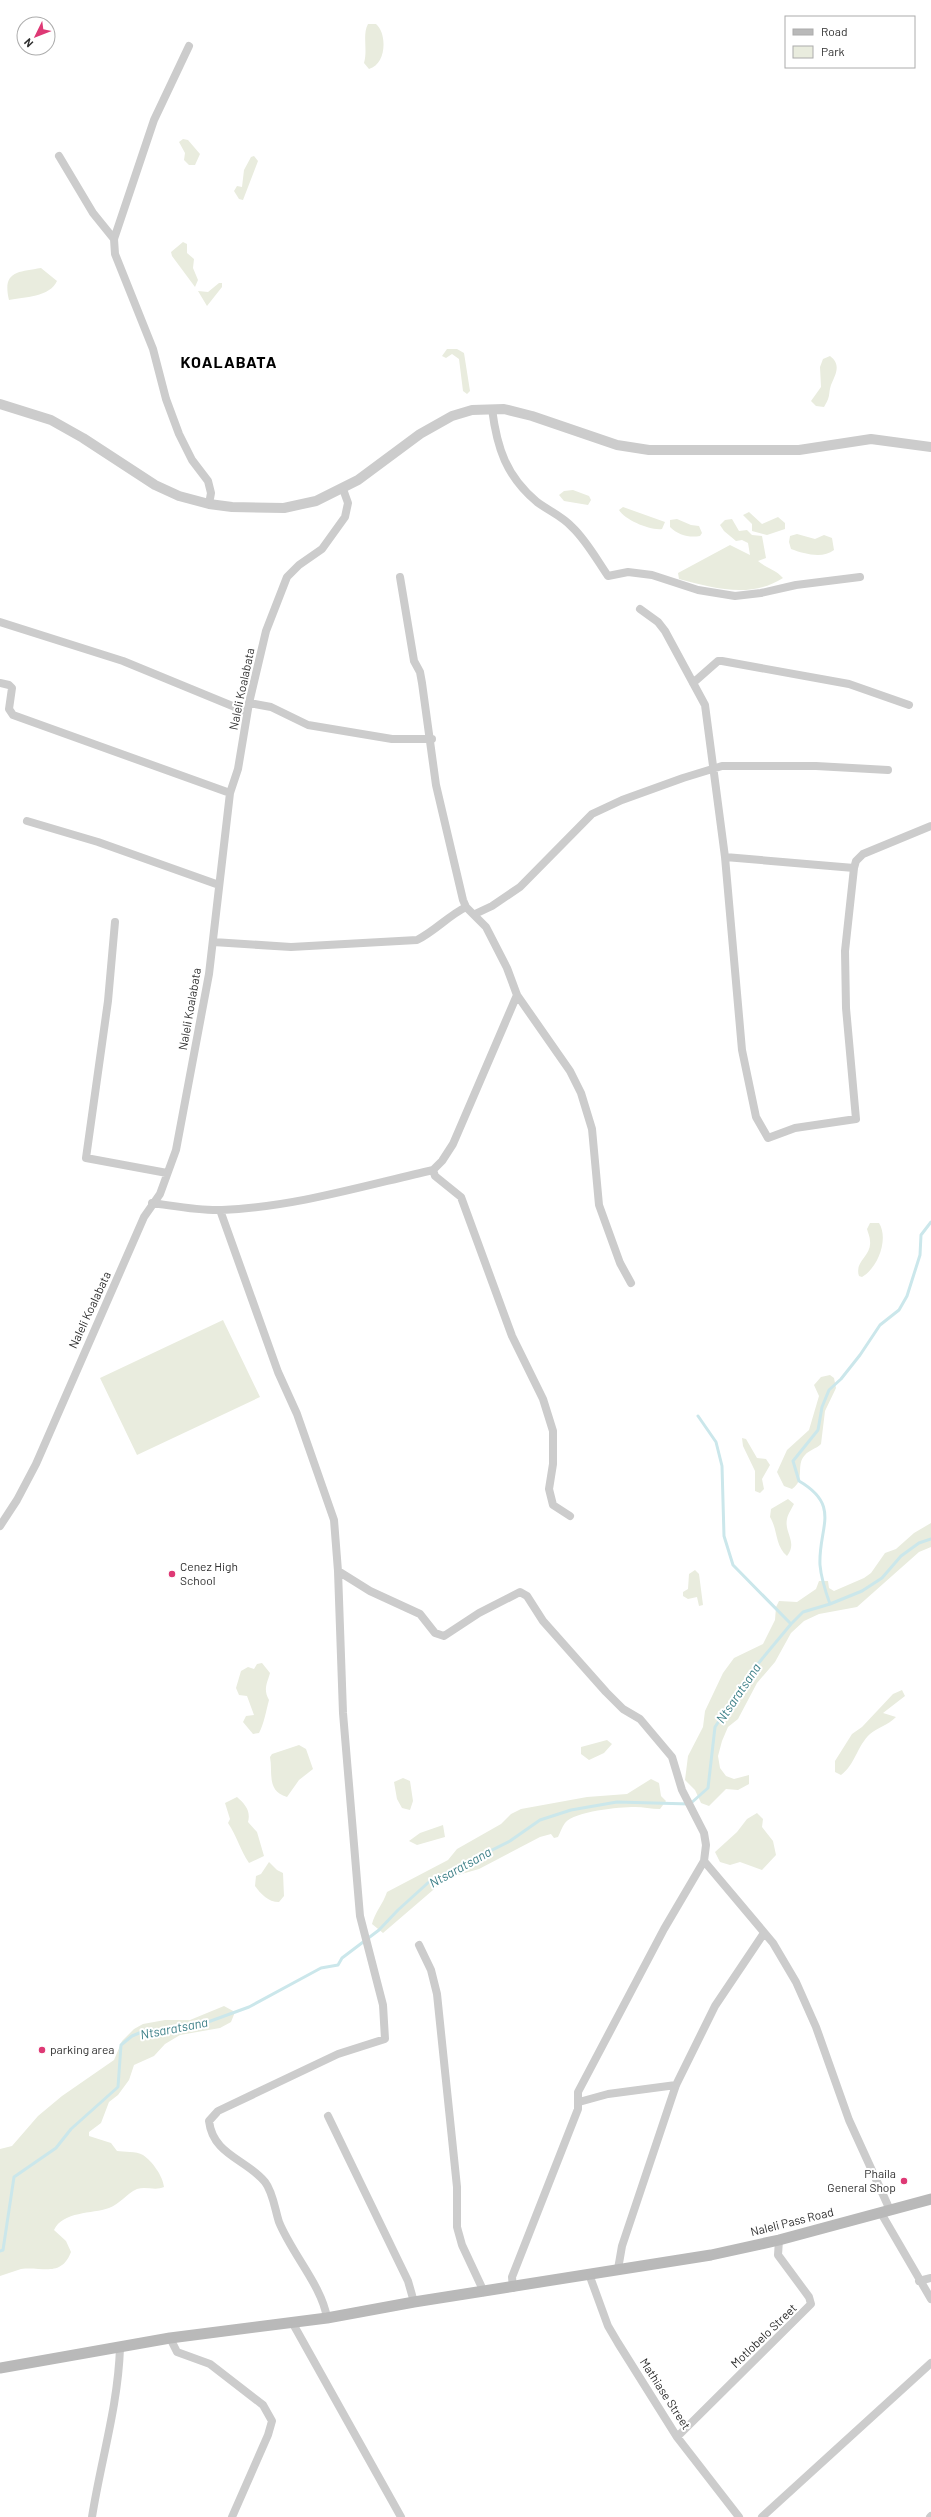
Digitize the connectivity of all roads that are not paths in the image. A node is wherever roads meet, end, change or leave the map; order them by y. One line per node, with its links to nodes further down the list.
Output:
1 (189, 46): 3 (street)
2 (59, 156): 3 (street)
3 (114, 239): 8 (street)
4 (0, 404): 8 (street)
5 (492, 409): 6 (street); 7 (street); 10 (street)
6 (931, 448)
7 (343, 489): 8 (street); 15 (street, Naleli Koalabata)
8 (209, 504)
9 (400, 577): 18 (street)
10 (860, 577)
11 (640, 609): 14 (street)
12 (0, 622): 17 (street)
13 (0, 683): 21 (street)
14 (694, 683): 16 (street); 19 (street)
15 (249, 703): 17 (street, Naleli Koalabata); 18 (street)
16 (909, 705)
17 (247, 712): 21 (street, Naleli Koalabata)
18 (432, 739): 27 (street)
19 (712, 768): 20 (street); 24 (street); 28 (street)
20 (888, 770)
21 (230, 793): 26 (street, Naleli Koalabata)
22 (27, 821): 26 (street)
23 (931, 826): 25 (street)
24 (725, 857): 25 (street); 25 (street)
25 (854, 868)
26 (219, 885): 30 (street, Naleli Koalabata)
27 (466, 907): 28 (street); 30 (street)
28 (474, 914): 31 (street)
29 (115, 922): 33 (street)
30 (213, 942): 33 (street, Naleli Koalabata)
31 (517, 995): 32 (street); 36 (street)
32 (433, 1170): 35 (street); 37 (street)
33 (167, 1173): 34 (street, Naleli Koalabata)
34 (152, 1203): 35 (street); 38 (street, Naleli Koalabata)
35 (220, 1210): 39 (street)
36 (631, 1283)
37 (570, 1516)
38 (0, 1526)
39 (338, 1571): 40 (street); 57 (street)
40 (704, 1861): 41 (street); 44 (street)
41 (764, 1933): 43 (street); 47 (street)
42 (419, 1945): 54 (street)
43 (676, 2085): 44 (street); 49 (street)
44 (579, 2102): 53 (street)
45 (328, 2116): 56 (street)
46 (931, 2199): 47 (main road, Naleli Pass Road)
47 (885, 2212): 48 (main road, Naleli Pass Road); 52 (street)
48 (779, 2240): 49 (main road, Naleli Pass Road); 63 (street, Motlobelo Street)
49 (618, 2269): 50 (main road, Naleli Pass Road)
50 (588, 2274): 53 (main road, Naleli Pass Road); 63 (street, Mathiase Street)
51 (931, 2278): 52 (street)
52 (919, 2280): 55 (street)
53 (513, 2288): 54 (main road, Naleli Pass Road)
54 (484, 2292): 56 (main road, Naleli Pass Road)
55 (931, 2299)
56 (414, 2302): 57 (main road, Naleli Pass Road)
57 (327, 2318): 58 (main road, Naleli Pass Road)
58 (292, 2322): 59 (main road, Naleli Pass Road); 66 (street)
59 (170, 2338): 60 (main road, Naleli Pass Road); 65 (street)
60 (120, 2348): 62 (main road, Naleli Pass Road); 64 (street)
61 (931, 2363): 68 (street)
62 (0, 2368)
63 (677, 2437): 67 (street, Mathiase Street)
64 (92, 2517)
65 (232, 2517)
66 (400, 2517)
67 (739, 2517)
68 (762, 2517)

